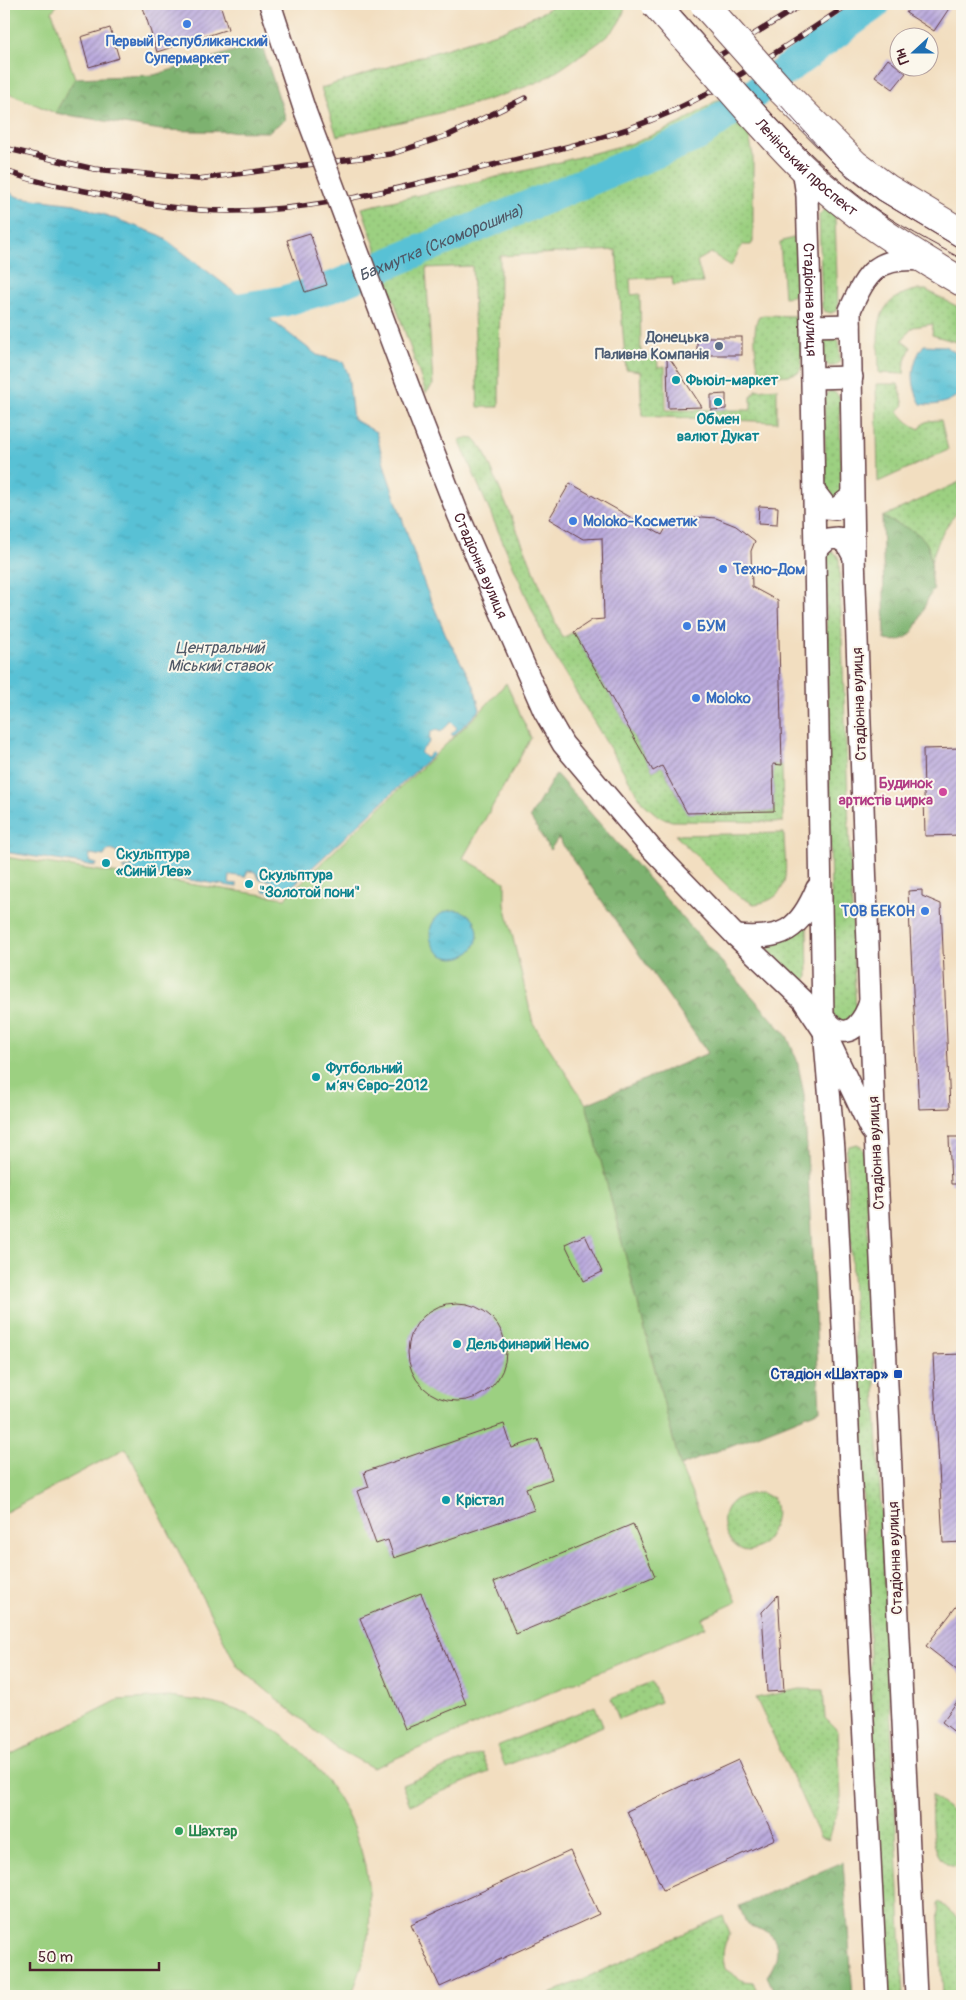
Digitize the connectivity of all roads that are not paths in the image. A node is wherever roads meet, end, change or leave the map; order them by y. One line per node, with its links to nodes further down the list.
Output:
1 (270, 4): 17 (street, Стадіонна вулиця, bridge)
2 (655, 4): 4 (main road, Ленінський проспект, bridge)
3 (704, 4): 5 (main road, bridge)
4 (803, 168): 6 (main road, Ленінський проспект); 9 (street, Стадіонна вулиця)
5 (962, 234)
6 (923, 260): 7 (main road, Ленінський проспект); 8 (street)
7 (962, 282)
8 (850, 318): 9 (street); 10 (street, Стадіонна вулиця)
9 (811, 326): 11 (street, Стадіонна вулиця)
10 (852, 377): 11 (street); 13 (street, Стадіонна вулиця)
11 (812, 378): 12 (street, Стадіонна вулиця)
12 (814, 491): 13 (street); 14 (street, Стадіонна вулиця)
13 (852, 496): 15 (street, Стадіонна вулиця)
14 (815, 551): 15 (street); 16 (street, Стадіонна вулиця)
15 (854, 557): 18 (street, Стадіонна вулиця)
16 (820, 881): 17 (street); 19 (street, Стадіонна вулиця)
17 (736, 936): 19 (street, Стадіонна вулиця)
18 (870, 1001): 19 (street, Стадіонна вулиця); 20 (street, Стадіонна вулиця)
19 (824, 1025): 20 (street); 21 (street, Стадіонна вулиця)
20 (875, 1140): 22 (street, Стадіонна вулиця)
21 (877, 1996)
22 (916, 1996)

